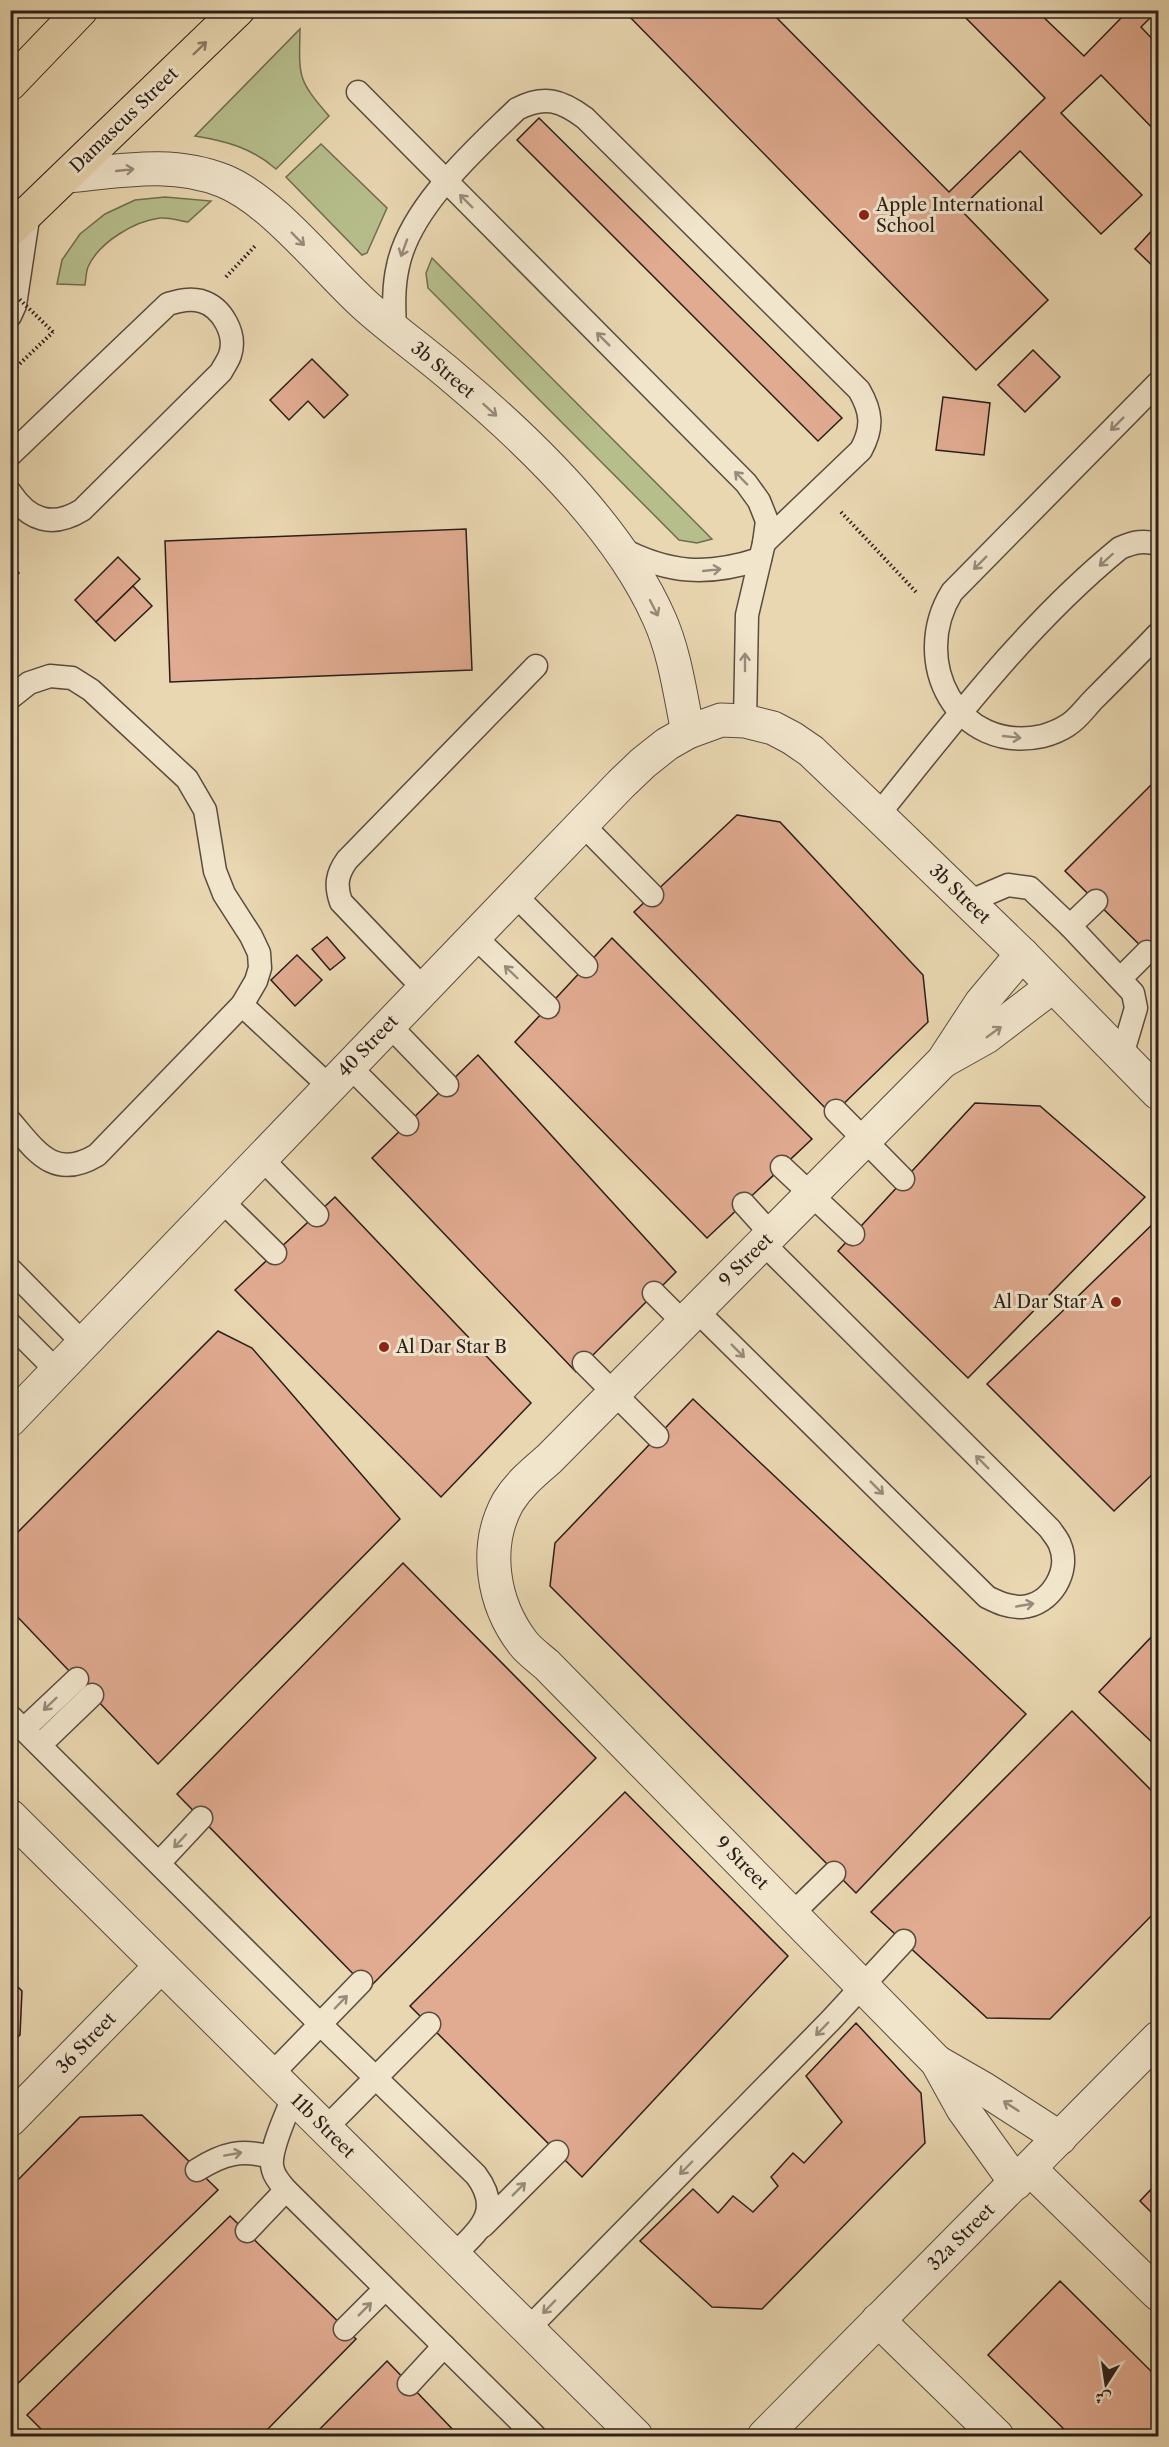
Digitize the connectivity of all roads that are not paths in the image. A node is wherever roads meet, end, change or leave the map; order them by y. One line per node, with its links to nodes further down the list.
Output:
1 (81, 10): 3 (main road)
2 (238, 10): 6 (main road, Damascus Street, one-way to 2)
3 (25, 56): 4 (main road)
4 (10, 84)
5 (358, 92): 7 (lane)
6 (67, 176): 8 (main road, Damascus Street); 10 (street, 3b Street, one-way to 10)
7 (447, 182): 10 (lane, one-way to 10); 16 (lane, one-way to 7); 16 (lane)
8 (20, 221): 9 (lane)
9 (10, 316)
10 (395, 330): 15 (street, 3b Street, one-way to 15)
11 (1158, 383): 20 (lane, one-way to 20)
12 (10, 455): 13 (lane)
13 (10, 492)
14 (1158, 544): 20 (lane, one-way to 20)
15 (616, 546): 16 (lane, one-way to 16); 22 (street, 3b Street, one-way to 22)
16 (762, 551): 21 (lane, one-way to 16)
17 (1158, 634): 20 (lane, one-way to 17)
18 (536, 666): 36 (lane)
19 (10, 698): 37 (lane)
20 (960, 713): 23 (lane)
21 (745, 721): 22 (street, 40 Street); 23 (street, 3b Street)
22 (688, 732): 24 (street, 40 Street)
23 (878, 815): 28 (street, 3b Street)
24 (582, 824): 25 (street, 40 Street); 26 (lane)
25 (514, 894): 30 (street, 40 Street); 33 (lane)
26 (652, 895)
27 (1096, 901): 29 (lane)
28 (968, 902): 29 (lane); 32 (street, 3b Street)
29 (1070, 926): 34 (lane)
30 (474, 936): 36 (street, 40 Street); 38 (lane, one-way to 30)
31 (1147, 952): 34 (lane)
32 (1022, 954): 35 (street, 3b Street); 41 (street, 9 Street)
33 (586, 966)
34 (1121, 978): 40 (lane)
35 (1053, 986): 40 (street, 3b Street); 41 (street, 9 Street, one-way to 35)
36 (424, 988): 39 (street, 40 Street)
37 (242, 1005): 42 (lane); 46 (lane)
38 (548, 1007)
39 (389, 1025): 42 (street, 40 Street); 43 (lane)
40 (1122, 1055): 44 (street, 3b Street)
41 (943, 1060): 48 (street, 9 Street)
42 (339, 1076): 47 (lane); 49 (street, 40 Street)
43 (447, 1085)
44 (1157, 1089)
45 (836, 1111): 48 (lane)
46 (10, 1121)
47 (407, 1124)
48 (864, 1141): 51 (lane); 52 (street, 9 Street)
49 (261, 1158): 53 (street, 40 Street); 55 (lane)
50 (783, 1167): 52 (lane)
51 (903, 1179)
52 (811, 1194): 56 (lane); 57 (street, 9 Street)
53 (221, 1200): 58 (lane); 63 (street, 40 Street)
54 (744, 1204): 57 (lane)
55 (317, 1215)
56 (854, 1234)
57 (767, 1239): 61 (street, 9 Street); 61 (lane, one-way to 57)
58 (275, 1253)
59 (10, 1269): 63 (lane)
60 (654, 1293): 61 (lane)
61 (690, 1316): 66 (street, 9 Street)
62 (10, 1324): 65 (lane)
63 (83, 1343): 65 (street, 40 Street)
64 (584, 1363): 66 (lane)
65 (57, 1371): 67 (street, 40 Street)
66 (614, 1393): 68 (lane); 75 (street, 9 Street)
67 (12, 1416)
68 (657, 1436)
69 (17, 1722): 70 (lane); 70 (lane, one-way to 69)
70 (40, 1745): 73 (lane)
71 (10, 1816): 77 (street, 11b Street)
72 (201, 1818): 73 (lane, one-way to 73)
73 (159, 1863): 80 (lane)
74 (834, 1873): 75 (lane)
75 (792, 1914): 79 (street, 9 Street)
76 (904, 1941): 79 (lane)
77 (161, 1966): 85 (street, 11b Street); 86 (street, 36 Street)
78 (361, 1982): 80 (lane, one-way to 78)
79 (863, 1987): 83 (street, 9 Street); 101 (lane, one-way to 101)
80 (320, 2024): 84 (lane); 85 (lane)
81 (429, 2024): 84 (lane)
82 (1158, 2038): 88 (street, 32a Street)
83 (937, 2062): 88 (street, 9 Street, one-way to 83); 92 (street, 9 Street)
84 (376, 2077): 87 (lane); 94 (lane)
85 (282, 2086): 87 (street, 11b Street); 90 (lane)
86 (10, 2120)
87 (325, 2129): 96 (street, 11b Street)
88 (1060, 2139): 92 (street, 32a Street)
89 (557, 2152): 94 (lane, one-way to 89)
90 (272, 2157): 91 (lane, one-way to 90); 93 (lane)
91 (197, 2170)
92 (1023, 2176): 98 (street, 9 Street); 99 (street, 32a Street)
93 (286, 2190): 95 (lane); 97 (lane)
94 (482, 2227): 96 (lane)
95 (247, 2231)
96 (454, 2255): 101 (street, 11b Street)
97 (385, 2289): 100 (lane, one-way to 97); 102 (lane)
98 (1158, 2294)
99 (878, 2320): 106 (street, 32a Street); 107 (street)
100 (345, 2329)
101 (528, 2329): 105 (street, 11b Street)
102 (444, 2346): 103 (lane); 104 (lane)
103 (409, 2384)
104 (535, 2436)
105 (636, 2436)
106 (764, 2436)
107 (997, 2436)

